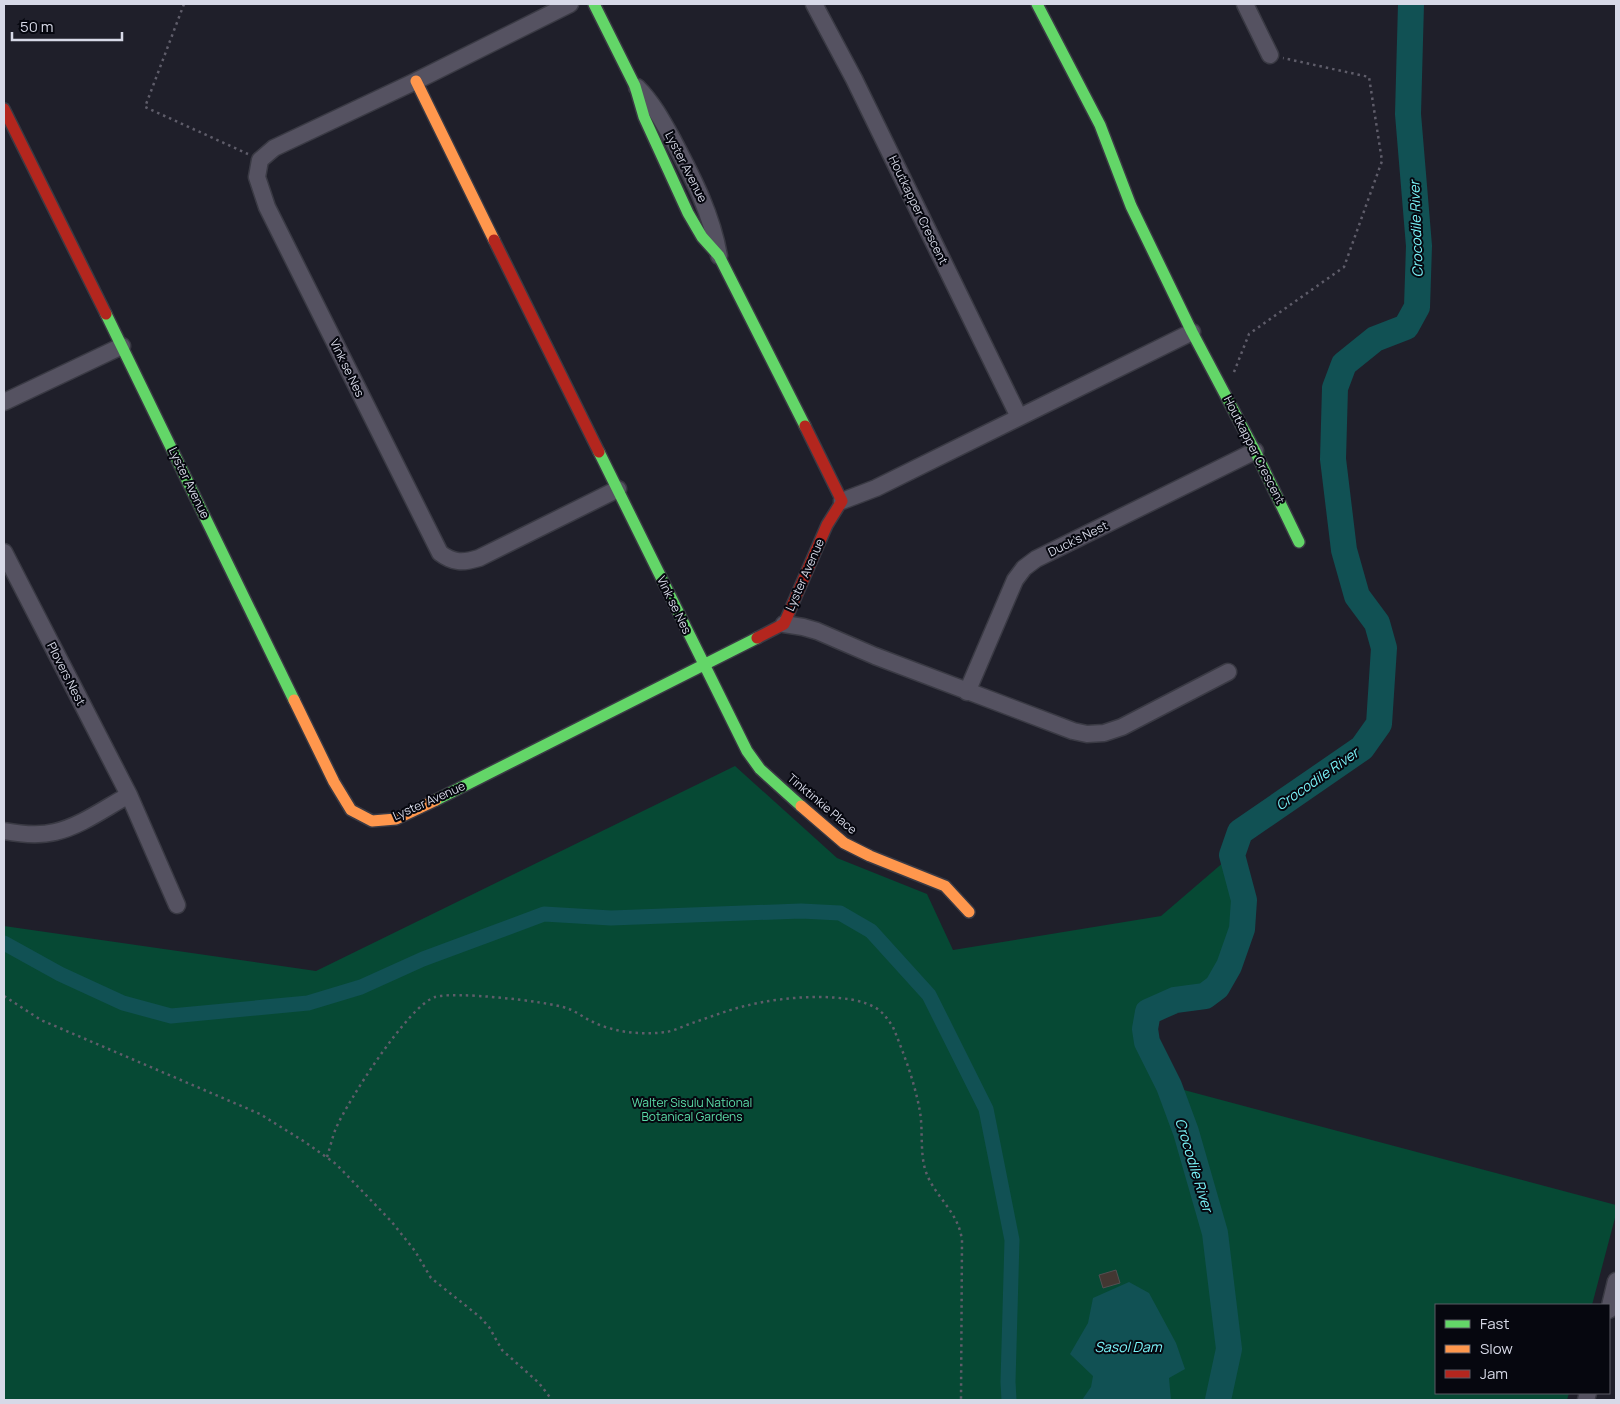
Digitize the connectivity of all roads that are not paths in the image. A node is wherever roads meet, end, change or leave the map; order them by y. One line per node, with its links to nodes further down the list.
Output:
1 (570, 4): 7 (street)
2 (594, 4): 8 (street, Lyster Avenue)
3 (814, 4): 14 (street, Houtkapper Crescent)
4 (1037, 4): 11 (street, Houtkapper Crescent)
5 (1245, 4): 6 (street)
6 (1270, 56)
7 (416, 81): 16 (street, Vink se Nes); 16 (street, Vink se Nes)
8 (636, 86): 10 (street, Lyster Avenue)
9 (4, 109): 12 (street, Lyster Avenue)
10 (719, 256): 17 (street, Lyster Avenue)
11 (1192, 332): 14 (street); 15 (street, Houtkapper Crescent)
12 (122, 346): 13 (street); 21 (street, Lyster Avenue)
13 (4, 402)
14 (1019, 417): 17 (street)
15 (1255, 451): 18 (street, Houtkapper Crescent); 23 (street, Duck's Nest)
16 (618, 489): 21 (street, Vink se Nes)
17 (842, 501): 20 (street, Lyster Avenue)
18 (1299, 542)
19 (4, 552): 24 (street, Plovers Nest)
20 (784, 624): 21 (street, Lyster Avenue); 23 (street)
21 (704, 666): 27 (street, Tinktinkie Place)
22 (1228, 672): 23 (street)
23 (967, 692)
24 (128, 795): 25 (street); 26 (street, Plovers Nest)
25 (4, 831)
26 (177, 904)
27 (969, 912)
28 (1616, 1281): 29 (street)
29 (1610, 1306)

